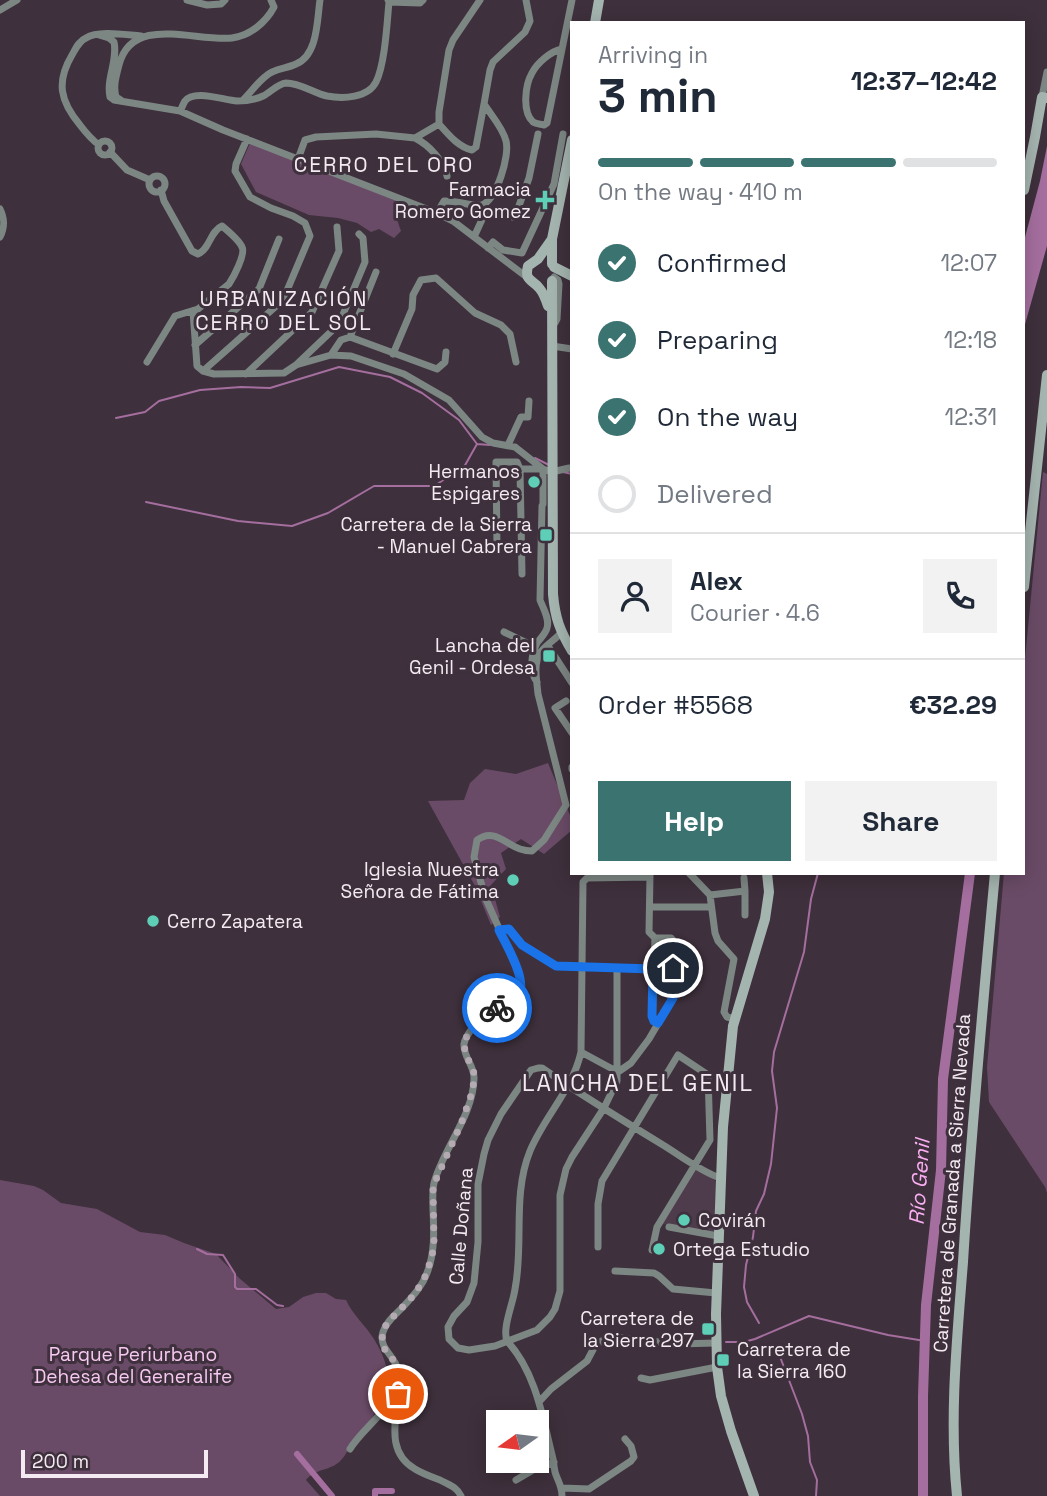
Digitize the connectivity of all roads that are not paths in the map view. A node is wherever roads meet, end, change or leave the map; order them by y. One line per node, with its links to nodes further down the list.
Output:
1 (16, 0): 12 (street)
2 (187, 0): 3 (street)
3 (225, 0)
4 (271, 0): 14 (street)
5 (320, 0): 20 (street)
6 (423, 0): 11 (street)
7 (480, 0): 24 (street)
8 (526, 0): 22 (street)
9 (572, 0): 17 (street)
10 (599, 0): 13 (street)
11 (388, 1): 20 (street)
12 (0, 10)
13 (595, 21)
14 (145, 36): 15 (street); 16 (street)
15 (117, 37): 16 (street); 21 (street); 47 (street)
16 (127, 47): 21 (street)
17 (562, 49): 17 (street)
18 (1047, 72): 19 (street)
19 (1044, 97): 31 (street)
20 (243, 100): 23 (street)
21 (123, 102): 23 (street)
22 (484, 104): 24 (street); 33 (street)
23 (180, 111): 28 (street)
24 (439, 124): 27 (street)
25 (538, 134): 38 (street)
26 (568, 137): 34 (street); 41 (street)
27 (415, 138): 29 (street); 30 (street)
28 (247, 139): 29 (street); 60 (street)
29 (298, 159): 33 (street)
30 (447, 176)
31 (1025, 185)
32 (0, 209): 37 (street)
33 (437, 213): 38 (street)
34 (556, 219): 40 (street); 42 (street)
35 (337, 227): 61 (street)
36 (359, 234): 59 (street)
37 (0, 237)
38 (474, 237): 41 (street)
39 (279, 239): 51 (street)
40 (552, 239): 42 (street); 44 (street)
41 (488, 248): 42 (street)
42 (531, 267): 44 (street); 46 (street)
43 (376, 272): 50 (street)
44 (553, 273): 45 (street); 46 (street); 48 (street); 49 (street)
45 (569, 275)
46 (538, 286): 48 (street)
47 (193, 311): 51 (street); 57 (street)
48 (551, 312): 49 (street)
49 (552, 326): 52 (street)
50 (350, 337): 55 (street); 56 (street)
51 (195, 345): 60 (street)
52 (552, 346): 53 (street); 69 (street)
53 (570, 349)
54 (446, 352): 55 (street)
55 (393, 354): 58 (street)
56 (331, 355): 59 (street); 66 (street)
57 (146, 362)
58 (516, 362)
59 (296, 365): 61 (street)
60 (203, 371): 61 (street)
61 (246, 374)
62 (1047, 375): 65 (street)
63 (529, 401): 66 (street)
64 (1047, 401): 65 (street)
65 (1043, 414): 72 (street)
66 (508, 445): 69 (street)
67 (570, 468): 69 (street)
68 (520, 469): 69 (street); 70 (street); 71 (street)
69 (548, 471): 74 (street); 75 (street)
70 (497, 550)
71 (522, 574)
72 (1025, 577)
73 (504, 632): 75 (street)
74 (567, 633): 76 (street)
75 (535, 646): 78 (street)
76 (548, 646): 77 (street); 78 (street)
77 (570, 680)
78 (537, 682): 81 (street)
79 (566, 701): 80 (street)
80 (570, 730)
81 (569, 808): 92 (street)
82 (647, 875): 90 (street); 94 (street)
83 (691, 875): 88 (street)
84 (767, 875): 97 (street)
85 (995, 875): 128 (street, Carretera de Granada a Sierra Nevada)
86 (744, 878): 87 (street)
87 (745, 891): 88 (street); 91 (street)
88 (710, 895): 89 (street)
89 (711, 906): 90 (street); 97 (street)
90 (650, 907): 93 (street)
91 (745, 915)
92 (499, 930): 94 (street); 119 (street)
93 (655, 938): 96 (street); 98 (street)
94 (582, 968): 95 (street); 99 (street)
95 (617, 969): 96 (street); 100 (street)
96 (653, 969): 98 (street)
97 (735, 1019): 104 (street); 106 (street)
98 (658, 1023): 100 (street)
99 (582, 1052): 100 (street); 101 (street)
100 (618, 1072): 102 (street)
101 (567, 1086): 102 (street, Calle Doñana); 115 (street); 115 (street, Calle Doñana)
102 (604, 1108): 103 (street, Calle Doñana); 115 (street)
103 (634, 1128): 105 (street, Calle Doñana); 105 (street); 110 (street)
104 (729, 1144): 106 (street); 107 (street)
105 (694, 1164): 106 (street, Calle Doñana); 108 (street)
106 (720, 1178): 107 (street); 109 (street)
107 (725, 1209): 114 (street)
108 (663, 1227): 109 (street); 111 (street)
109 (718, 1236): 113 (street)
110 (598, 1247)
111 (652, 1250)
112 (615, 1271): 113 (street)
113 (716, 1293): 114 (street)
114 (717, 1319): 116 (street)
115 (507, 1341): 120 (street)
116 (716, 1343): 117 (street); 120 (street)
117 (717, 1367): 118 (street); 127 (street)
118 (641, 1378)
119 (396, 1392): 122 (street); 126 (street)
120 (539, 1402): 123 (street)
121 (625, 1439): 125 (street)
122 (350, 1449)
123 (554, 1462): 124 (street); 125 (street)
124 (516, 1480)
125 (562, 1492)
126 (461, 1496)
127 (754, 1496)
128 (957, 1496)

